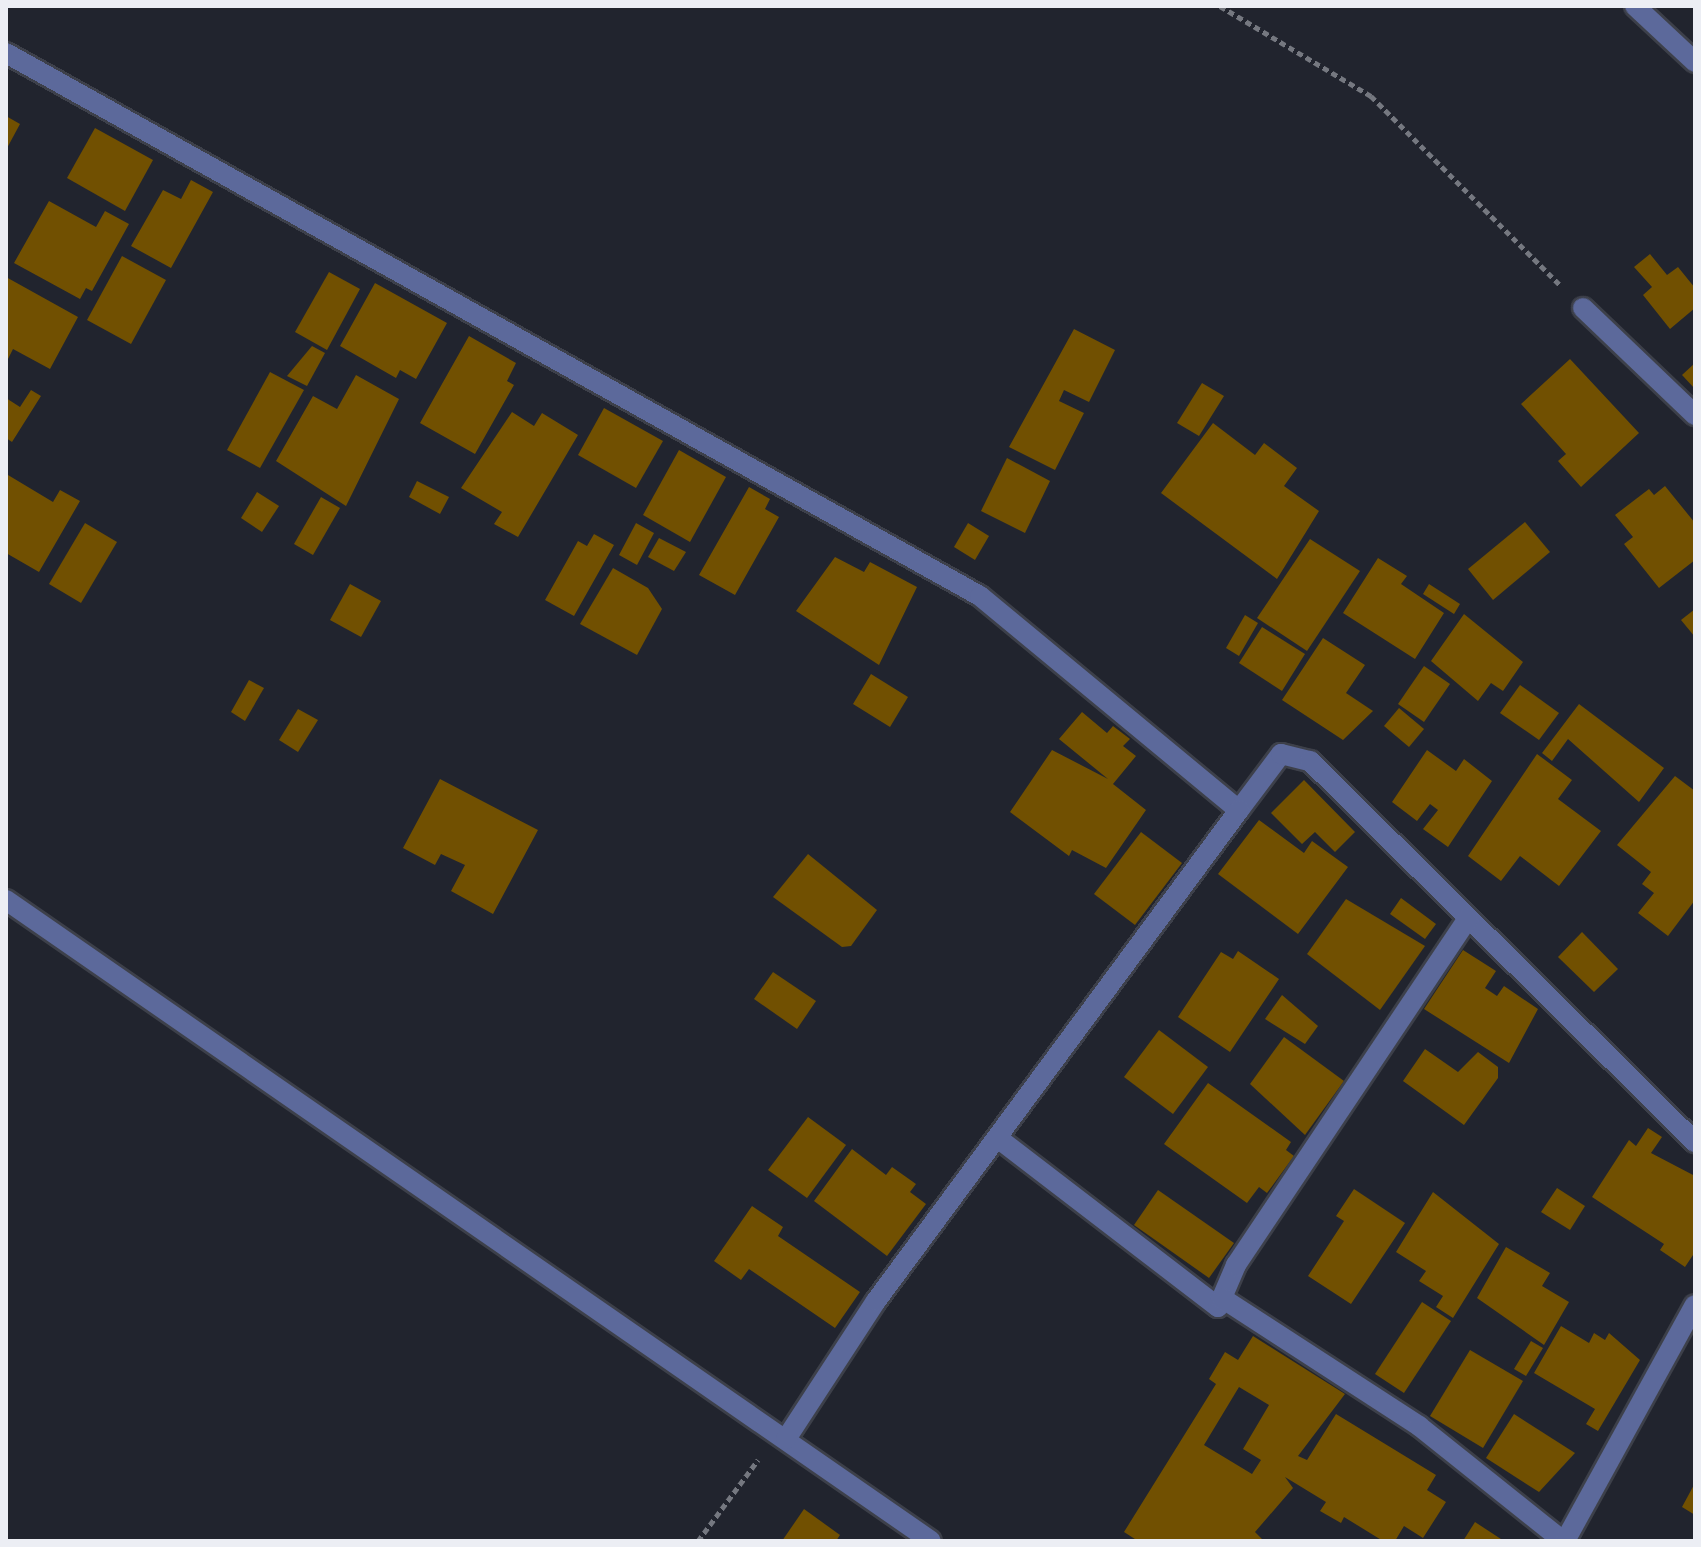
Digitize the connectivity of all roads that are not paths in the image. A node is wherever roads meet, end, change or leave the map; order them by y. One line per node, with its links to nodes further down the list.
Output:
1 (1635, 6): 3 (street)
2 (6, 53): 6 (street)
3 (1695, 62)
4 (1583, 308): 5 (street)
5 (1695, 415)
6 (1239, 810): 8 (street); 9 (street)
7 (6, 900): 13 (street)
8 (1468, 918): 10 (street); 11 (street)
9 (999, 1139): 11 (street); 13 (street)
10 (1695, 1142)
11 (1222, 1298): 15 (street)
12 (1695, 1305): 15 (street)
13 (782, 1437): 14 (street)
14 (931, 1541)
15 (1564, 1541)

